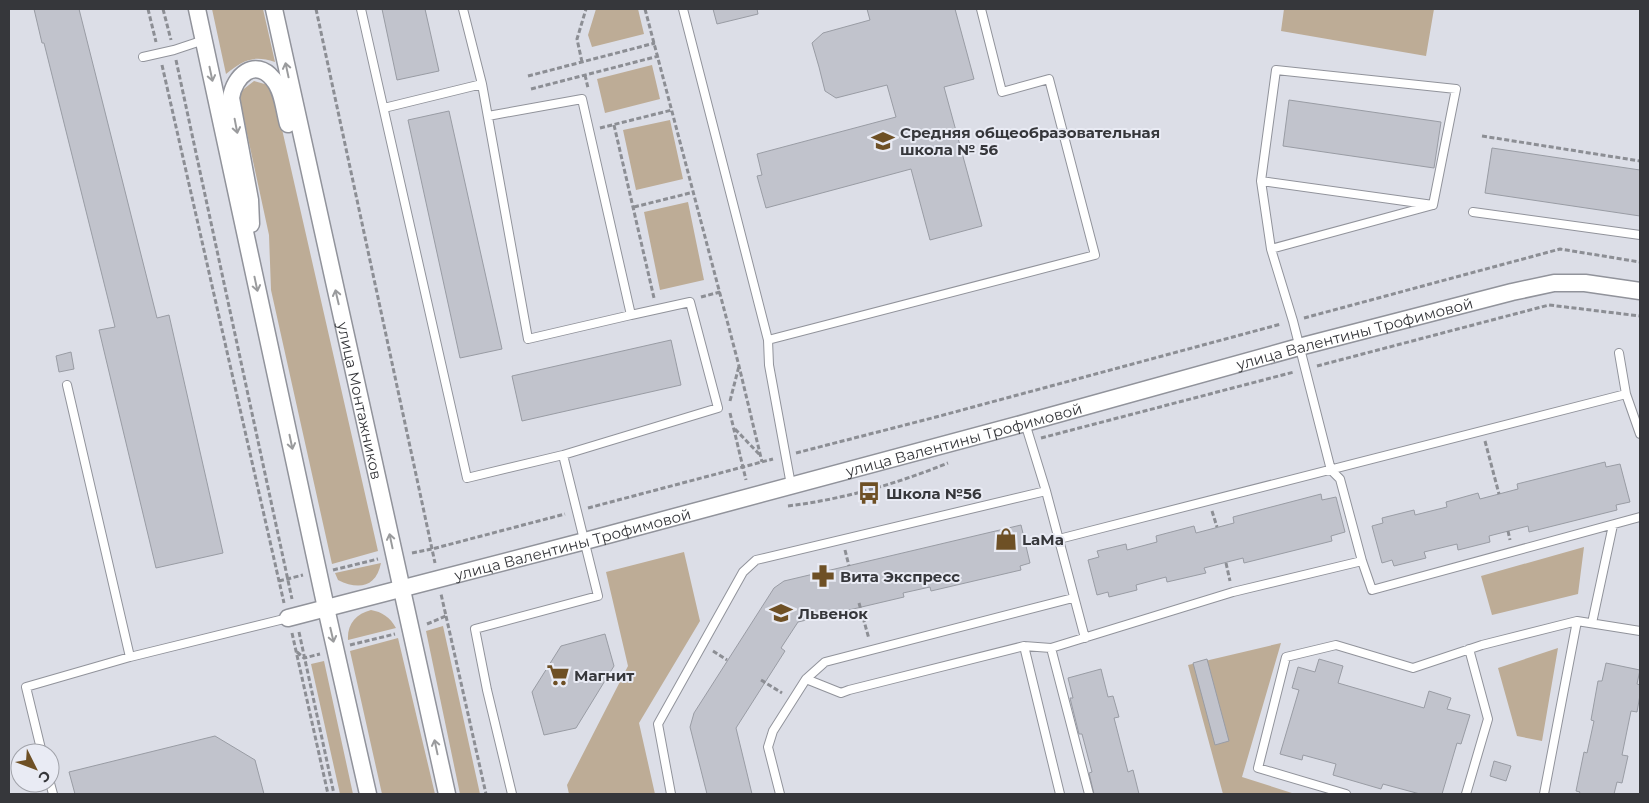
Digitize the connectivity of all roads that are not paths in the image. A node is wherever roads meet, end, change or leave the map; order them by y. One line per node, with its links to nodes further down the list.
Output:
1 (197, 9): 7 (street)
2 (274, 9): 13 (street, улица Монтажников, one-way to 2)
3 (361, 9): 10 (lane)
4 (464, 9): 9 (lane)
5 (683, 9): 21 (lane)
6 (981, 9): 21 (lane)
7 (204, 40): 8 (lane); 18 (street, one-way to 18)
8 (143, 57)
9 (482, 84): 10 (lane); 11 (lane)
10 (384, 108): 28 (lane)
11 (488, 116): 20 (lane); 20 (lane)
12 (1261, 181): 14 (lane); 14 (lane); 17 (lane)
13 (316, 203): 18 (street, one-way to 18); 37 (street, улица Монтажников, one-way to 13)
14 (1432, 205): 17 (lane)
15 (1473, 212): 16 (lane)
16 (1640, 235)
17 (1271, 249): 22 (lane)
18 (251, 261): 39 (street, one-way to 39)
19 (1640, 291): 22 (street, улица Валентины Трофимовой)
20 (631, 315): 28 (lane)
21 (768, 340): 30 (lane)
22 (1299, 347): 26 (street, улица Валентины Трофимовой); 29 (lane)
23 (1619, 353): 25 (lane)
24 (67, 385): 48 (lane)
25 (1626, 394): 27 (lane); 29 (lane)
26 (1025, 423): 30 (street, улица Валентины Трофимовой); 31 (lane)
27 (1640, 434)
28 (563, 454): 35 (lane)
29 (1331, 470): 34 (lane); 36 (lane)
30 (791, 485): 35 (street, улица Валентины Трофимовой)
31 (1046, 491): 34 (lane); 54 (lane)
32 (1640, 517): 33 (lane)
33 (1612, 525): 36 (lane); 42 (lane)
34 (1059, 539): 38 (lane)
35 (585, 541): 37 (street, улица Валентины Трофимовой); 53 (lane)
36 (1362, 561): 44 (lane)
37 (402, 588): 39 (street, улица Валентины Трофимовой); 52 (street, улица Монтажников, one-way to 37)
38 (1074, 598): 44 (lane); 49 (lane)
39 (326, 608): 40 (street, улица Валентины Трофимовой); 51 (street, one-way to 51)
40 (292, 617): 48 (lane)
41 (1577, 621): 42 (lane); 47 (lane); 60 (lane)
42 (1592, 623): 43 (lane)
43 (1640, 631)
44 (1085, 638): 46 (lane)
45 (1024, 646): 46 (lane); 49 (lane); 56 (lane)
46 (1051, 648): 57 (lane)
47 (1469, 649): 58 (lane); 59 (lane)
48 (130, 657): 50 (lane)
49 (806, 679): 55 (lane)
50 (40, 743)
51 (368, 794)
52 (447, 794)
53 (512, 794)
54 (671, 794)
55 (780, 794)
56 (1060, 794)
57 (1089, 794)
58 (1346, 794)
59 (1466, 794)
60 (1544, 794)

